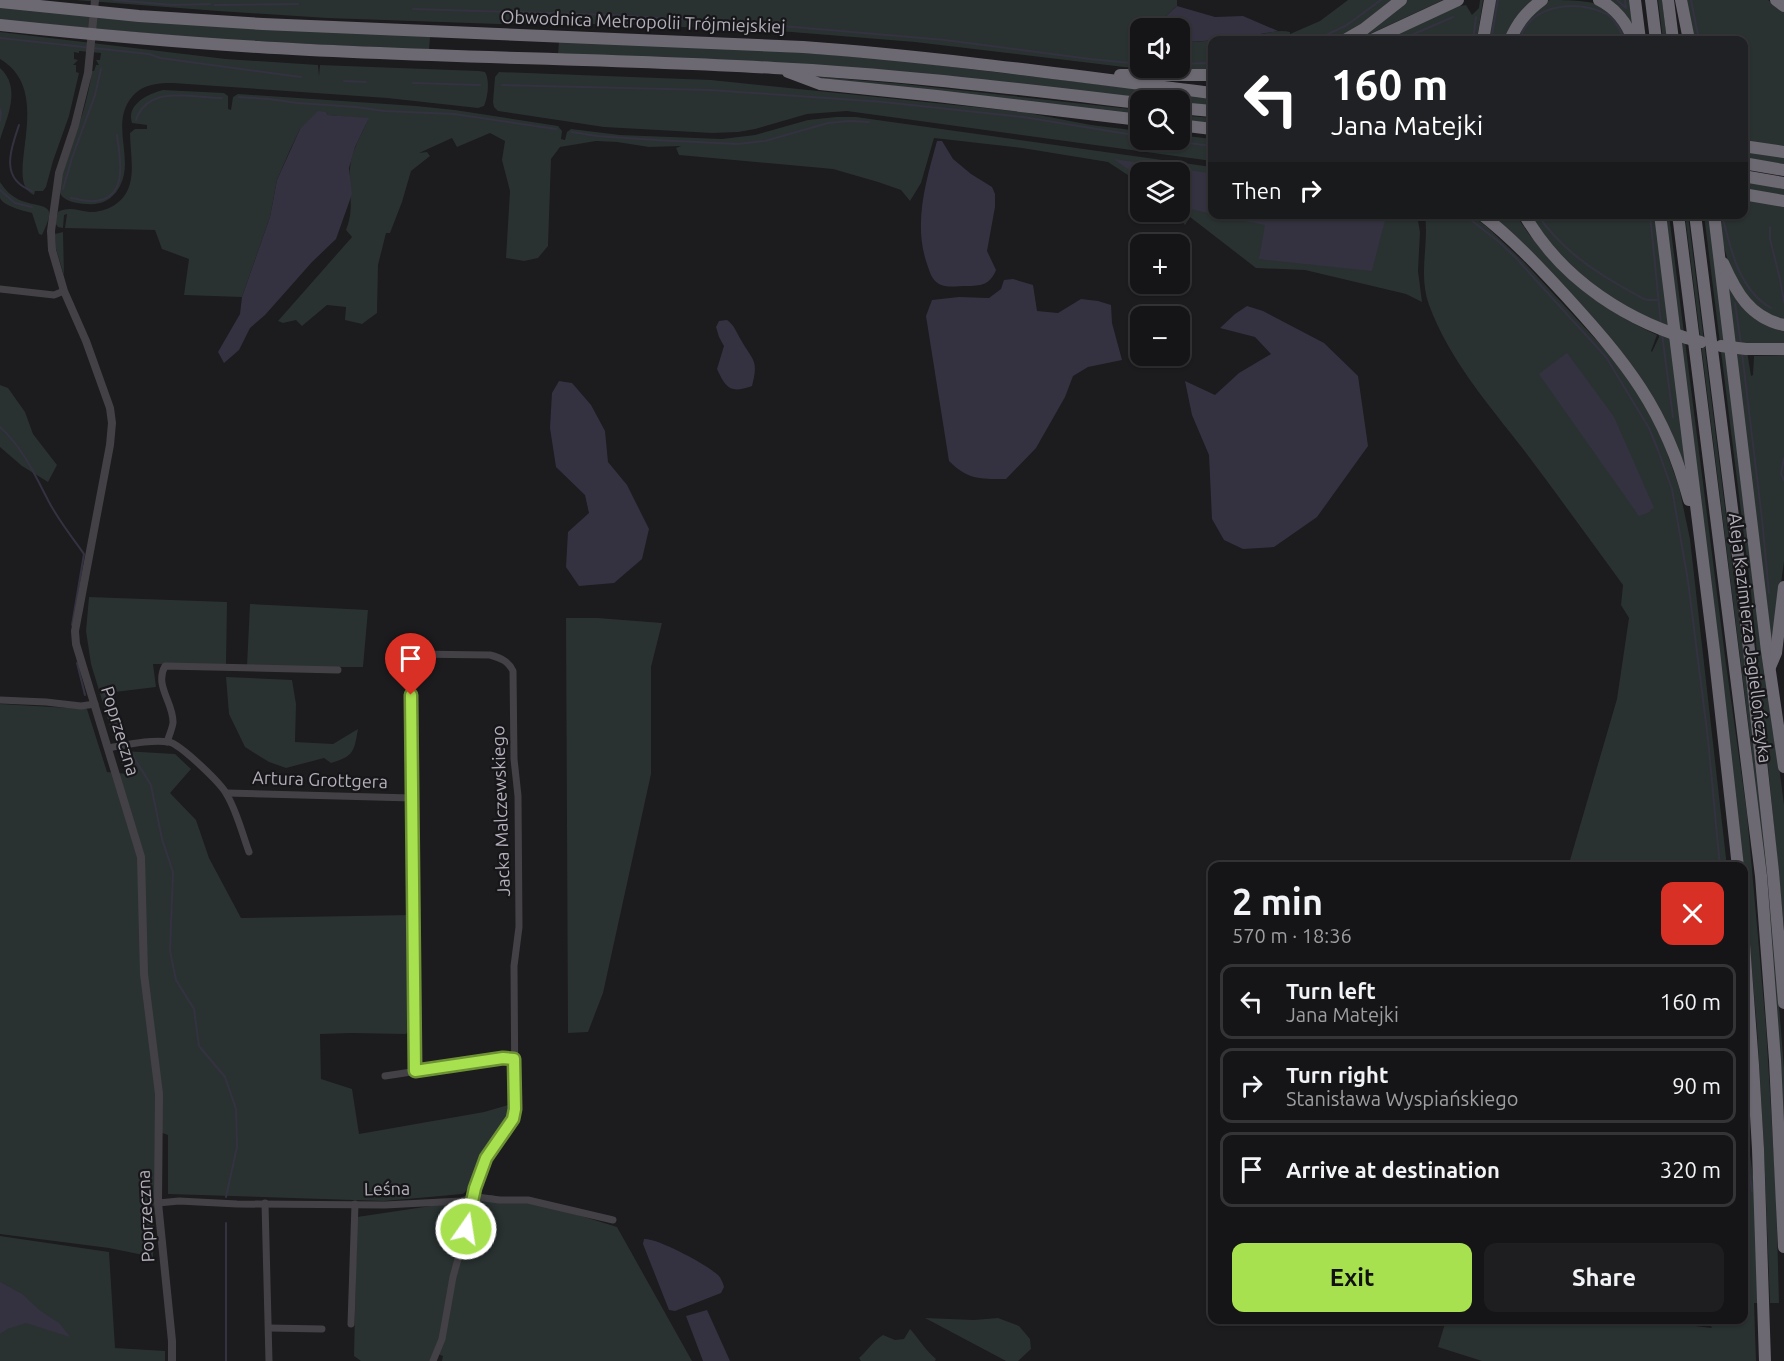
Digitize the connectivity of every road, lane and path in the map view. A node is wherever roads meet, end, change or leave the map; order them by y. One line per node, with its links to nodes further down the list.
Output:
1 (95, 0): 50 (street, Poprzeczna)
2 (1401, 0): 15 (highway)
3 (1458, 0): 16 (highway)
4 (1490, 0): 17 (highway)
5 (1542, 0): 18 (highway)
6 (1599, 0): 19 (highway)
7 (1635, 0): 20 (highway)
8 (1651, 0): 21 (highway)
9 (1668, 0): 22 (highway)
10 (1681, 0): 23 (highway)
11 (1776, 0): 13 (highway)
12 (0, 2): 25 (highway, Obwodnica Metropolii Trójmiejskiej)
13 (1784, 6)
14 (0, 25): 24 (highway)
15 (1352, 36)
16 (1381, 36)
17 (1484, 36)
18 (1512, 36)
19 (1631, 36)
20 (1640, 36)
21 (1656, 36)
22 (1672, 36)
23 (1688, 36)
24 (776, 68): 28 (highway); 31 (highway)
25 (1049, 72): 26 (highway); 27 (highway, Obwodnica Metropolii Trójmiejskiej)
26 (1208, 75)
27 (1208, 92)
28 (1130, 102)
29 (1190, 109): 30 (highway)
30 (1208, 111)
31 (1130, 119)
32 (1190, 126): 33 (highway)
33 (1208, 129)
34 (1748, 147): 35 (highway)
35 (1784, 152)
36 (1748, 164): 37 (highway)
37 (1784, 170)
38 (1748, 177): 39 (highway)
39 (1784, 183)
40 (1748, 195): 41 (highway)
41 (1784, 201)
42 (1487, 219): 53 (highway)
43 (1527, 219): 52 (highway)
44 (1661, 219): 53 (highway)
45 (1679, 219): 76 (highway, Aleja Kazimierza Jagiellończyka)
46 (1696, 219): 67 (highway, Aleja Kazimierza Jagiellończyka)
47 (1715, 219): 48 (highway)
48 (1719, 253): 51 (highway); 55 (highway)
49 (0, 289): 50 (street)
50 (64, 291): 58 (street, Poprzeczna)
51 (1784, 325)
52 (1784, 349)
53 (1701, 544): 65 (highway)
54 (1784, 587): 55 (highway)
55 (1770, 669): 61 (highway)
56 (338, 670): 59 (street)
57 (0, 700): 58 (street)
58 (94, 704): 60 (street, Poprzeczna)
59 (167, 742): 60 (street); 62 (street)
60 (108, 748): 72 (street, Poprzeczna)
61 (1784, 767)
62 (227, 793): 63 (street, Artura Grottgera); 64 (street)
63 (412, 798): 68 (street, Jacka Malczewskiego); 69 (street)
64 (249, 852)
65 (1737, 862)
66 (1748, 992): 83 (highway)
67 (1784, 1003)
68 (514, 1059): 69 (street); 71 (street)
69 (415, 1071): 70 (street)
70 (385, 1076)
71 (473, 1197): 74 (street, Leśna); 75 (street, Leśna); 82 (street)
72 (158, 1203): 73 (street, Leśna); 80 (street, Poprzeczna)
73 (265, 1203): 74 (street, Leśna); 78 (street)
74 (355, 1204): 77 (street)
75 (613, 1220)
76 (1784, 1247)
77 (351, 1324)
78 (269, 1328): 79 (street); 81 (street)
79 (322, 1329)
80 (172, 1361)
81 (269, 1361)
82 (434, 1361)
83 (1765, 1361)

